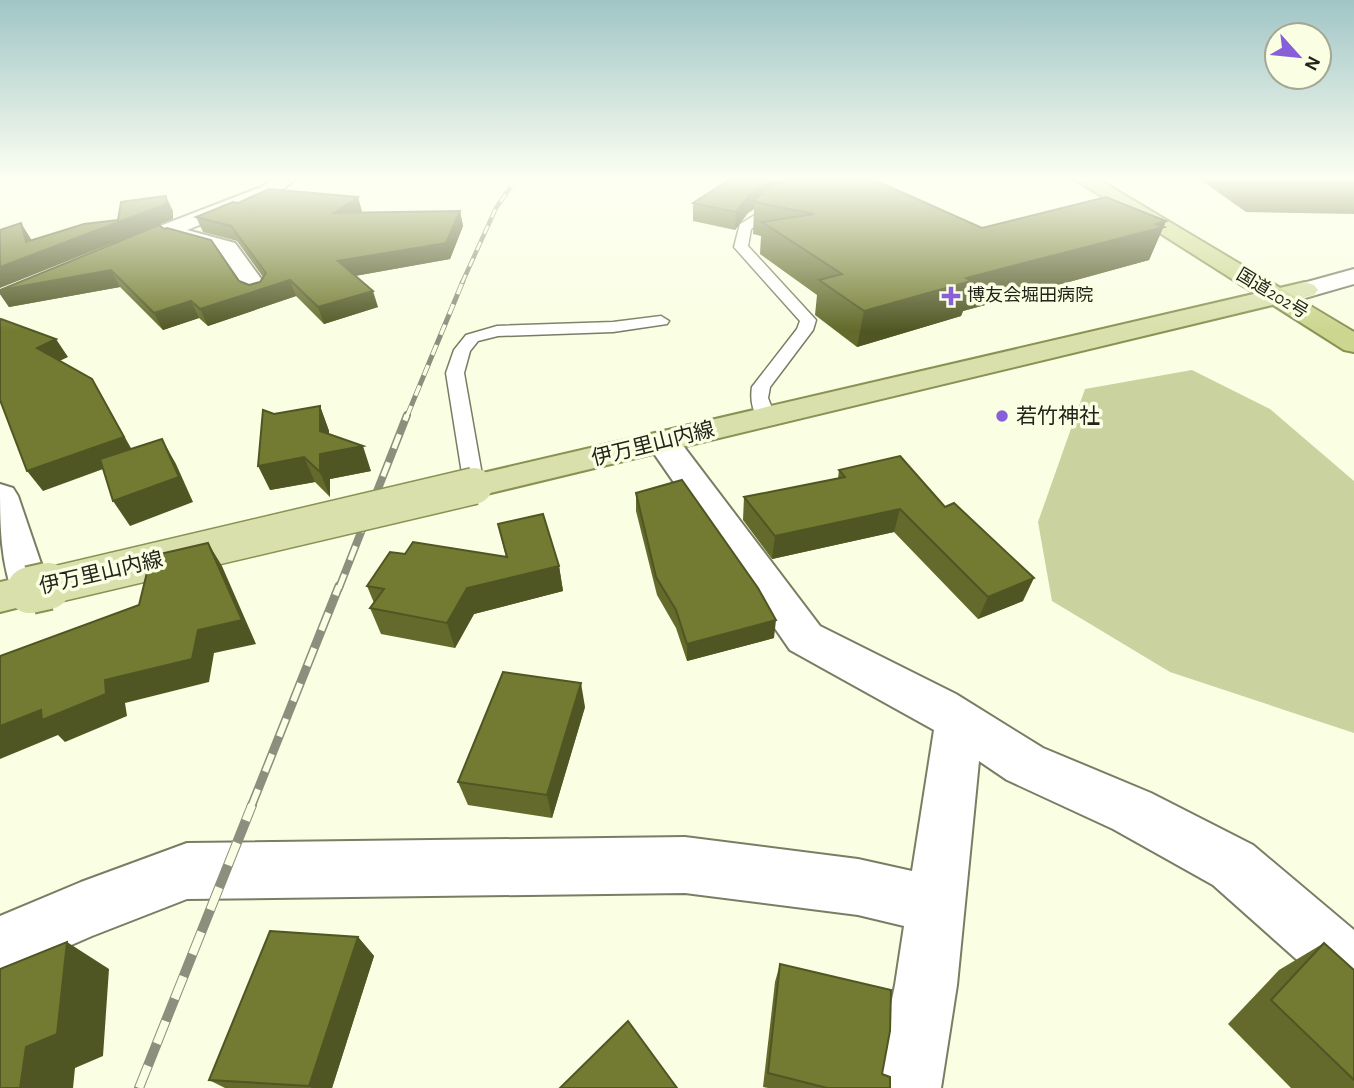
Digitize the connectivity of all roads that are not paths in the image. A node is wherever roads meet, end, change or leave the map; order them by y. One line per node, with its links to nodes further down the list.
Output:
1 (170, 229): 5 (street)
2 (744, 229): 14 (lane)
3 (1165, 229): 10 (highway, 国道202号)
4 (1201, 229): 8 (highway, 国道202号)
5 (164, 231): 6 (street); 9 (street)
6 (101, 257)
7 (1354, 276): 8 (street)
8 (1305, 289): 10 (main road, 伊万里山内線); 11 (highway, 国道202号)
9 (257, 291)
10 (1275, 296): 13 (highway, 国道202号); 14 (main road, 伊万里山内線)
11 (1354, 318)
12 (661, 321): 16 (lane)
13 (1354, 344)
14 (766, 416): 15 (main road, 伊万里山内線)
15 (663, 442): 16 (main road, 伊万里山内線); 19 (street)
16 (474, 486): 18 (main road, 伊万里山内線, bridge)
17 (0, 496): 18 (street)
18 (15, 593)
19 (959, 721): 20 (street); 22 (street)
20 (936, 905): 21 (street); 23 (street)
21 (0, 946)
22 (1354, 970)
23 (907, 1088)

